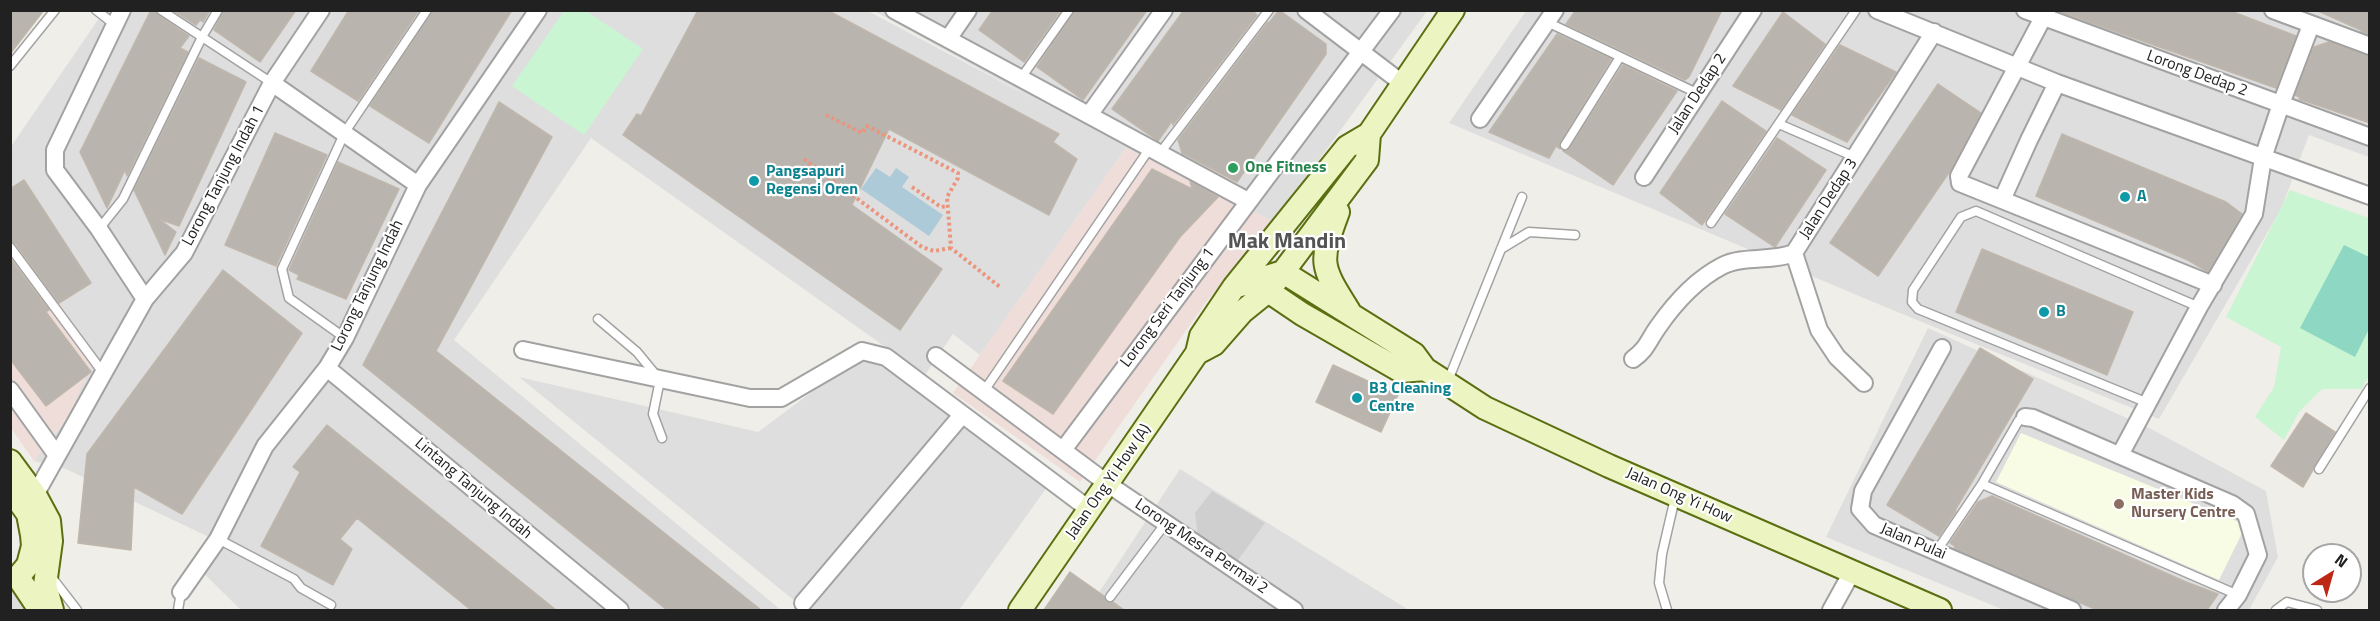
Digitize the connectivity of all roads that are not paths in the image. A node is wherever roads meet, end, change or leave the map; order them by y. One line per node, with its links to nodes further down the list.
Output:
1 (55, 10): 31 (lane)
2 (96, 10): 23 (lane)
3 (161, 10): 26 (lane)
4 (218, 10): 26 (lane)
5 (321, 10): 34 (street, Lorong Tanjung Indah 1)
6 (427, 10): 42 (lane)
7 (538, 10): 50 (street, Lorong Tanjung Indah)
8 (894, 10): 27 (street)
9 (968, 10): 27 (street)
10 (1069, 10): 33 (lane)
11 (1164, 10): 39 (street)
12 (1269, 10): 46 (lane)
13 (1306, 10): 29 (street)
14 (1392, 10): 29 (street, Lorong Seri Tanjung 1)
15 (1453, 10): 35 (main road)
16 (1753, 10): 37 (street, Jalan Dedap 2)
17 (1856, 10): 41 (lane)
18 (1877, 10): 25 (street)
19 (2025, 10): 21 (street, Lorong Dedap 2)
20 (2273, 10): 24 (street)
21 (2045, 14): 32 (street); 38 (street, Lorong Dedap 2)
22 (1551, 16): 30 (lane); 40 (street)
23 (118, 17): 58 (street)
24 (2312, 25): 28 (street); 38 (street)
25 (1934, 32): 32 (street); 47 (street, Jalan Dedap 3)
26 (202, 37): 34 (lane); 58 (lane)
27 (948, 39): 33 (street)
28 (2370, 46)
29 (1362, 52): 35 (street); 55 (street, Lorong Seri Tanjung 1)
30 (1620, 57): 37 (lane); 45 (lane)
31 (10, 66)
32 (2018, 66): 36 (street); 54 (street)
33 (1021, 78): 39 (street)
34 (272, 83): 42 (street); 66 (street, Lorong Tanjung Indah 1)
35 (1402, 83): 43 (main road)
36 (2057, 83): 48 (street); 54 (street)
37 (1699, 94): 49 (street, Jalan Dedap 2)
38 (2281, 104): 44 (street, Lorong Dedap 2); 48 (street)
39 (1089, 115): 46 (street)
40 (1480, 119)
41 (1779, 124): 47 (lane); 57 (lane)
42 (345, 132): 50 (street); 72 (lane)
43 (1369, 134): 51 (main road); 56 (main road)
44 (2370, 137)
45 (1565, 145)
46 (1155, 150): 55 (street); 86 (lane)
47 (1856, 157): 62 (street, Jalan Dedap 3)
48 (2263, 158): 52 (street); 64 (street)
49 (1644, 177)
50 (418, 185): 72 (street, Lorong Tanjung Indah)
51 (1347, 188): 63 (main road); 70 (main road)
52 (2370, 196)
53 (1522, 197): 61 (lane)
54 (2002, 200): 64 (street)
55 (1248, 201): 91 (street, Lorong Seri Tanjung 1)
56 (1290, 219): 63 (main road); 65 (main road)
57 (1711, 223)
58 (99, 229): 66 (street)
59 (1575, 235): 61 (lane)
60 (10, 247): 80 (lane)
61 (1500, 249): 83 (lane)
62 (1794, 253): 77 (street, Jalan Dedap 3); 82 (street)
63 (1273, 280): 65 (main road); 68 (main road, Jalan Ong Yi How (A)); 69 (main road); 70 (main road, Jalan Ong Yi How)
64 (2213, 285): 67 (street)
65 (1234, 287): 75 (main road, Jalan Ong Yi How (A))
66 (145, 299): 80 (street, Lorong Tanjung Indah 1)
67 (2199, 307): 87 (street); 87 (lane)
68 (1242, 312): 69 (main road); 75 (main road, Jalan Ong Yi How (A))
69 (1302, 314): 79 (main road)
70 (1353, 317): 79 (main road, Jalan Ong Yi How)
71 (598, 319): 81 (lane)
72 (345, 338): 78 (street, Lorong Tanjung Indah)
73 (1942, 348): 104 (street, Jalan Pulai)
74 (524, 350): 81 (street)
75 (1197, 353): 96 (main road, Jalan Ong Yi How (A))
76 (936, 356): 86 (street, Lorong Mesra Permai 2)
77 (1633, 359)
78 (327, 368): 103 (street, Lorong Tanjung Indah); 117 (street, Lintang Tanjung Indah)
79 (1425, 369): 83 (main road, Jalan Ong Yi How)
80 (104, 374): 92 (street, Lorong Tanjung Indah 1)
81 (660, 380): 88 (street); 90 (lane)
82 (1864, 383)
83 (1447, 384): 99 (main road, Jalan Ong Yi How)
84 (2370, 388): 95 (lane)
85 (10, 390): 92 (street)
86 (984, 391): 91 (street, Lorong Mesra Permai 2)
87 (2148, 403): 93 (street)
88 (962, 415): 101 (street); 111 (street)
89 (2025, 417): 93 (street); 97 (lane)
90 (662, 438)
91 (1063, 450): 96 (street, Lorong Mesra Permai 2)
92 (56, 454): 100 (street, Lorong Tanjung Indah 1)
93 (2120, 455): 109 (street)
94 (10, 461): 100 (main road)
95 (2319, 469)
96 (1108, 484): 101 (main road, Jalan Ong Yi How (A)); 102 (street, Lorong Mesra Permai 2)
97 (1982, 484): 104 (lane); 109 (lane)
98 (10, 489): 107 (main road)
99 (1676, 494): 106 (main road, Jalan Ong Yi How); 120 (lane)
100 (35, 495): 105 (main road)
101 (1090, 510): 118 (main road, Jalan Ong Yi How (A))
102 (1165, 524): 110 (lane); 119 (street, Lorong Mesra Permai 2)
103 (218, 539): 108 (street, Lorong Tanjung Indah); 112 (lane)
104 (1936, 552): 123 (street, Jalan Pulai)
105 (46, 570): 114 (main road); 115 (lane)
106 (1852, 572): 121 (street); 122 (main road, Jalan Ong Yi How)
107 (14, 582): 113 (main road)
108 (181, 592): 116 (lane)
109 (2238, 595): 124 (street)
110 (1110, 597)
111 (803, 603)
112 (331, 605)
113 (40, 610)
114 (52, 610)
115 (77, 610)
116 (178, 610)
117 (620, 610)
118 (1020, 610)
119 (1294, 610)
120 (1667, 610)
121 (1831, 610)
122 (1940, 610)
123 (2072, 610)
124 (2226, 610)
125 (2276, 610): 126 (lane)
126 (2317, 610)

